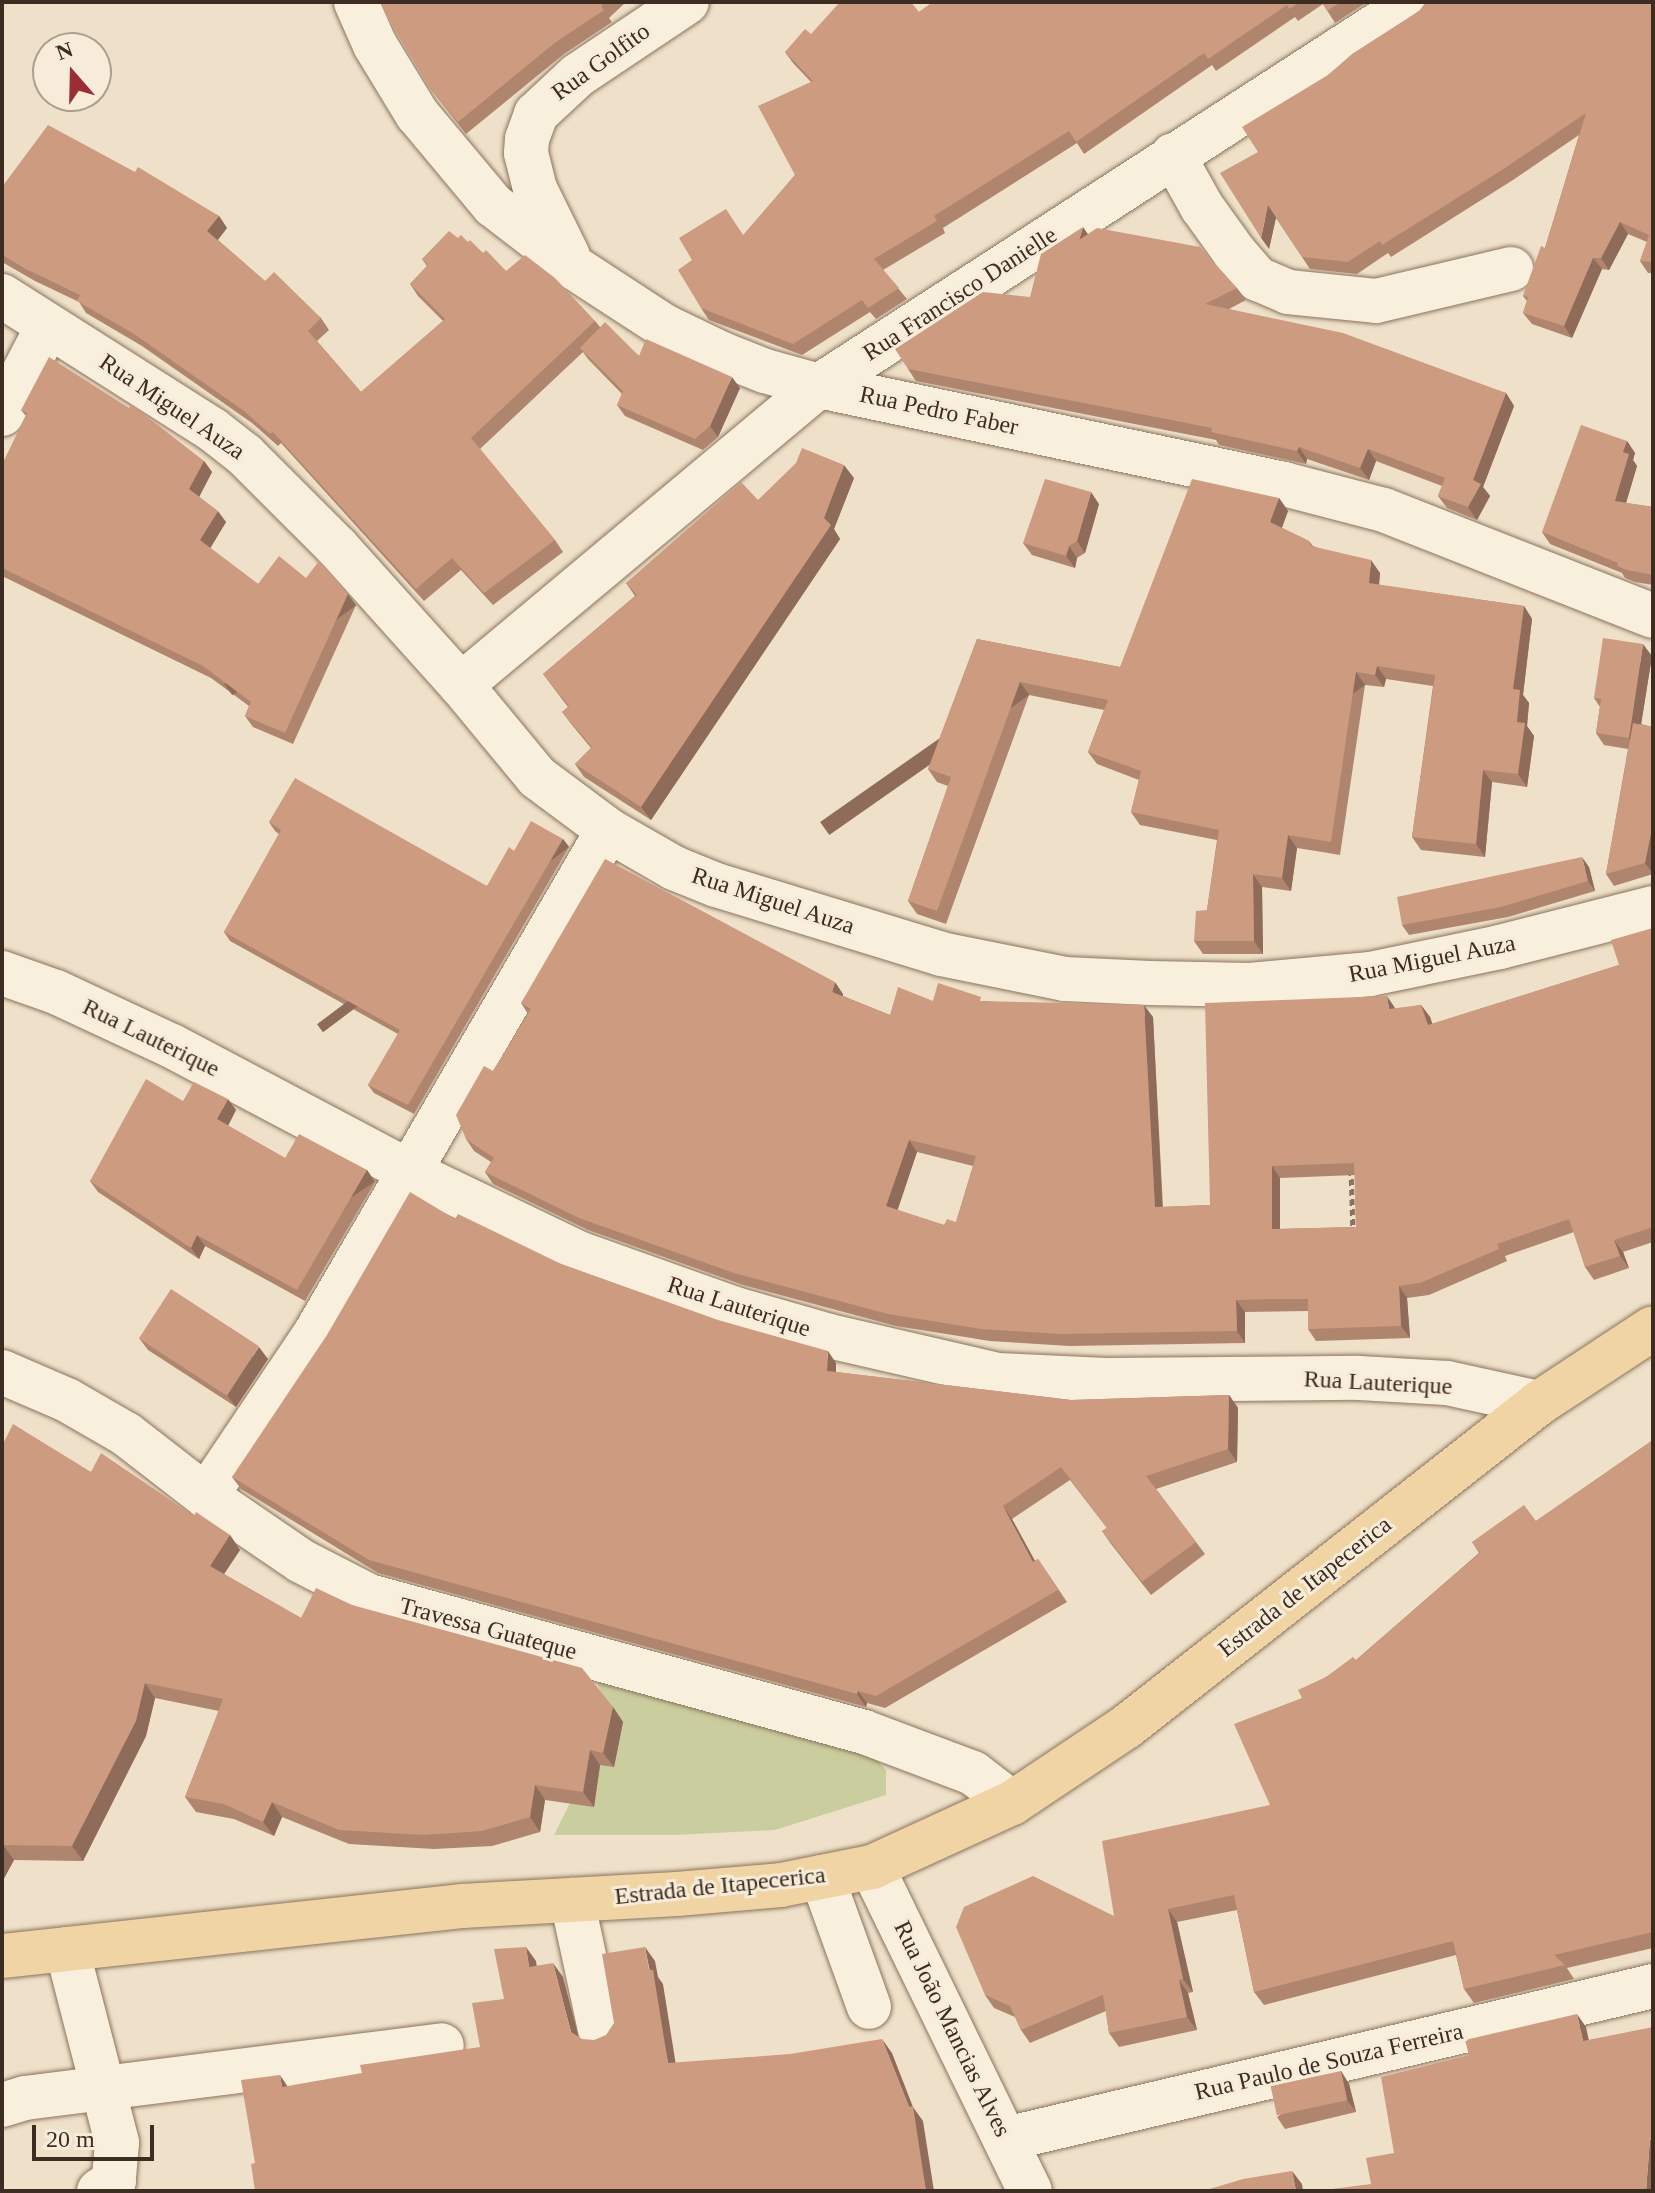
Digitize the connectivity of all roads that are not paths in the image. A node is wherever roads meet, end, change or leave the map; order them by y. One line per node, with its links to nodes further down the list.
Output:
1 (356, 2): 5 (street, Rua Pedro Faber)
2 (687, 2): 5 (street, Rua Golfito)
3 (1413, 2): 4 (street, Rua Francisco Danielle)
4 (1173, 155): 6 (street); 9 (street, Rua Francisco Danielle)
5 (575, 268): 9 (street, Rua Pedro Faber)
6 (1511, 269)
7 (2, 296): 8 (street, Rua Miguel Auza)
8 (48, 326): 10 (street); 12 (street, Rua Miguel Auza)
9 (819, 386): 11 (street, Rua Pedro Faber); 12 (street, Rua Francisco Danielle)
10 (2, 414)
11 (1653, 616)
12 (461, 685): 13 (street, Rua Miguel Auza)
13 (608, 830): 14 (street, Rua Miguel Auza); 16 (street)
14 (1653, 908)
15 (2, 973): 16 (street, Rua Lauterique)
16 (410, 1172): 19 (street, Rua Lauterique); 20 (street)
17 (1653, 1328): 19 (main road, Estrada de Itapecerica)
18 (2, 1372): 20 (street, Travessa Guateque)
19 (1539, 1403): 21 (main road, Estrada de Itapecerica)
20 (206, 1496): 21 (street, Travessa Guateque)
21 (1012, 1803): 22 (main road, Estrada de Itapecerica)
22 (872, 1867): 23 (main road, Estrada de Itapecerica); 33 (street, Rua João Mancias Alves)
23 (822, 1877): 24 (main road, Estrada de Itapecerica); 28 (street)
24 (572, 1900): 25 (main road, Estrada de Itapecerica); 29 (street)
25 (67, 1949): 26 (main road, Estrada de Itapecerica); 31 (street)
26 (2, 1956)
27 (1653, 1986): 33 (street, Rua Paulo de Souza Ferreira)
28 (869, 2007)
29 (600, 2030)
30 (442, 2045): 31 (street)
31 (104, 2090): 32 (street); 34 (street)
32 (2, 2105)
33 (1006, 2139): 35 (street, Rua João Mancias Alves)
34 (99, 2191)
35 (1030, 2191)

